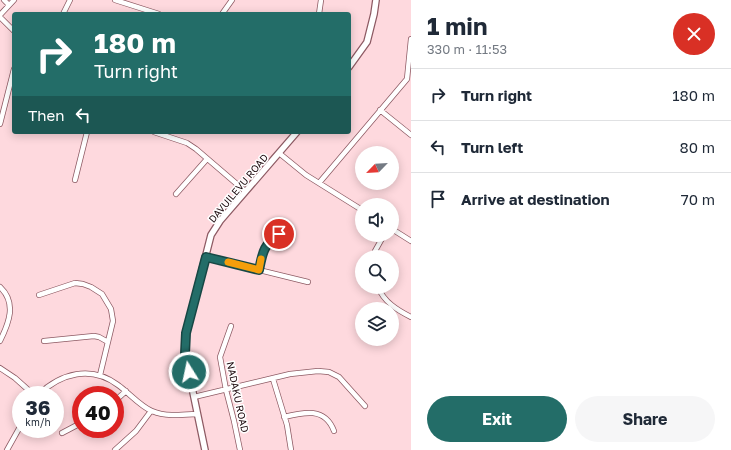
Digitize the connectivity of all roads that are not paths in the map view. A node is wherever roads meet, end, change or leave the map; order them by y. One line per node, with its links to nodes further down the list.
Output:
1 (4, 0): 8 (street)
2 (14, 0): 8 (street)
3 (70, 0): 9 (street)
4 (115, 0): 10 (street)
5 (232, 0): 11 (street)
6 (321, 0): 12 (street)
7 (376, 0): 16 (street)
8 (9, 5): 13 (street)
9 (64, 12)
10 (153, 12)
11 (223, 12)
12 (319, 12)
13 (0, 16): 14 (street)
14 (12, 30)
15 (411, 39): 18 (street)
16 (351, 63)
17 (12, 77): 19 (street)
18 (380, 110): 23 (street); 27 (street)
19 (0, 124)
20 (86, 134): 26 (street)
21 (165, 134): 25 (street)
22 (295, 134): 24 (street, DAVUILEVU ROAD)
23 (411, 135)
24 (279, 153): 27 (street); 28 (street, DAVUILEVU ROAD)
25 (207, 159): 28 (street); 29 (street)
26 (75, 180)
27 (319, 183): 30 (street)
28 (245, 191): 34 (street, DAVUILEVU ROAD)
29 (176, 194)
30 (355, 206)
31 (399, 233): 33 (street)
32 (279, 234): 35 (street)
33 (411, 241)
34 (206, 257): 35 (street); 52 (street, DAVUILEVU ROAD)
35 (259, 270): 36 (street)
36 (308, 282)
37 (0, 287): 42 (street)
38 (382, 294): 40 (street)
39 (39, 295): 44 (street)
40 (411, 317)
41 (231, 326): 50 (street, NADAKU ROAD)
42 (0, 341)
43 (44, 341): 44 (street)
44 (108, 342): 46 (street)
45 (0, 368): 48 (street)
46 (100, 375): 49 (street); 51 (street)
47 (273, 379): 50 (street); 53 (street); 56 (street)
48 (24, 386)
49 (50, 386)
50 (226, 390): 52 (street); 62 (street, NADAKU ROAD)
51 (126, 391): 54 (street)
52 (194, 397): 55 (street, DAVUILEVU ROAD)
53 (365, 406)
54 (151, 411): 55 (street); 60 (street)
55 (197, 414): 61 (street, DAVUILEVU ROAD)
56 (284, 417): 57 (street); 63 (street)
57 (334, 431)
58 (13, 438): 59 (street)
59 (7, 450)
60 (115, 450)
61 (204, 450)
62 (240, 450)
63 (291, 450)

